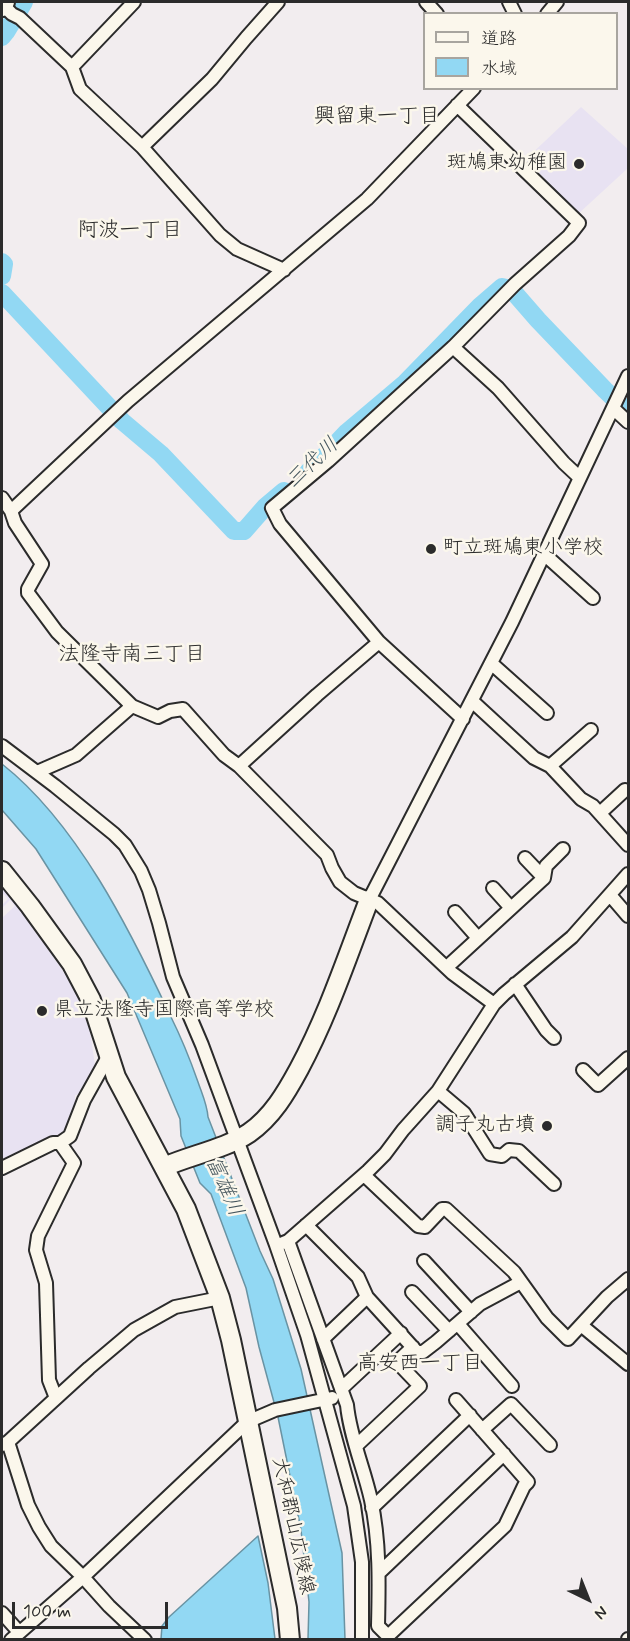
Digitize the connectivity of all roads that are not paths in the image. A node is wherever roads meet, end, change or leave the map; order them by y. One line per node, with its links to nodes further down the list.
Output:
1 (134, 2): 4 (street)
2 (279, 2): 7 (street)
3 (8, 9): 4 (street)
4 (72, 68): 7 (street)
5 (472, 90): 6 (street)
6 (457, 105): 8 (street); 9 (street)
7 (142, 147): 8 (street)
8 (284, 270): 15 (street)
9 (453, 347): 13 (street); 18 (street)
10 (628, 376): 11 (street)
11 (616, 403): 12 (street); 13 (street)
12 (628, 422)
13 (580, 478): 16 (street)
14 (2, 498): 15 (street)
15 (11, 512): 21 (street)
16 (544, 554): 17 (street); 19 (street)
17 (593, 598)
18 (379, 642): 23 (street); 26 (street)
19 (491, 663): 20 (street); 22 (street)
20 (472, 701): 23 (street); 27 (street)
21 (132, 706): 26 (street); 28 (street)
22 (547, 714)
23 (463, 719): 39 (street)
24 (591, 730): 27 (street)
25 (2, 746): 28 (street)
26 (239, 766): 39 (street)
27 (550, 766): 30 (street)
28 (37, 772): 52 (street)
29 (625, 790): 30 (street)
30 (600, 813): 31 (street)
31 (628, 845)
32 (563, 849): 36 (street)
33 (525, 858): 36 (street)
34 (2, 871): 48 (street, 大和郡山広陵線)
35 (628, 877): 38 (street)
36 (544, 878): 40 (street)
37 (493, 888): 40 (street)
38 (610, 895): 42 (street); 45 (street)
39 (369, 900): 44 (street); 52 (street)
40 (511, 908): 43 (street)
41 (455, 912): 43 (street)
42 (628, 916)
43 (478, 938): 44 (street)
44 (447, 967): 46 (street)
45 (515, 984): 46 (street); 47 (street)
46 (494, 1004): 51 (street)
47 (554, 1038)
48 (108, 1057): 53 (street); 54 (street, 大和郡山広陵線)
49 (628, 1058): 50 (street)
50 (583, 1070)
51 (438, 1091): 56 (street); 57 (street)
52 (235, 1141): 54 (street); 60 (street)
53 (60, 1143): 55 (street); 76 (street)
54 (168, 1165): 66 (street, 大和郡山広陵線)
55 (2, 1168)
56 (364, 1175): 58 (street); 63 (street)
57 (554, 1184)
58 (306, 1225): 59 (street); 65 (street)
59 (288, 1241): 60 (street); 71 (street)
60 (276, 1245): 77 (street)
61 (424, 1261): 67 (street)
62 (628, 1280): 68 (street)
63 (521, 1282): 67 (street); 68 (street)
64 (412, 1292): 69 (street)
65 (367, 1297): 70 (street); 71 (street)
66 (220, 1298): 76 (street); 80 (street, 大和郡山広陵線)
67 (471, 1312): 69 (street)
68 (581, 1325): 73 (street)
69 (453, 1328): 72 (street); 74 (street)
70 (401, 1333): 72 (street); 75 (street)
71 (324, 1339): 75 (street)
72 (413, 1347): 84 (street)
73 (628, 1365)
74 (512, 1386)
75 (342, 1392): 77 (street); 84 (street)
76 (56, 1398): 82 (street)
77 (323, 1400): 80 (street); 93 (street)
78 (456, 1400): 79 (street)
79 (470, 1415): 81 (street); 86 (street)
80 (248, 1422): 88 (street); 92 (street, 大和郡山広陵線)
81 (482, 1430): 83 (street); 85 (street)
82 (5, 1444): 88 (street)
83 (550, 1445)
84 (357, 1446): 86 (street)
85 (504, 1454): 87 (street); 87 (street)
86 (372, 1508): 87 (street)
87 (379, 1573)
88 (83, 1577): 90 (street); 91 (street)
89 (2, 1613): 90 (street)
90 (15, 1636)
91 (145, 1640)
92 (290, 1640)
93 (362, 1640)

